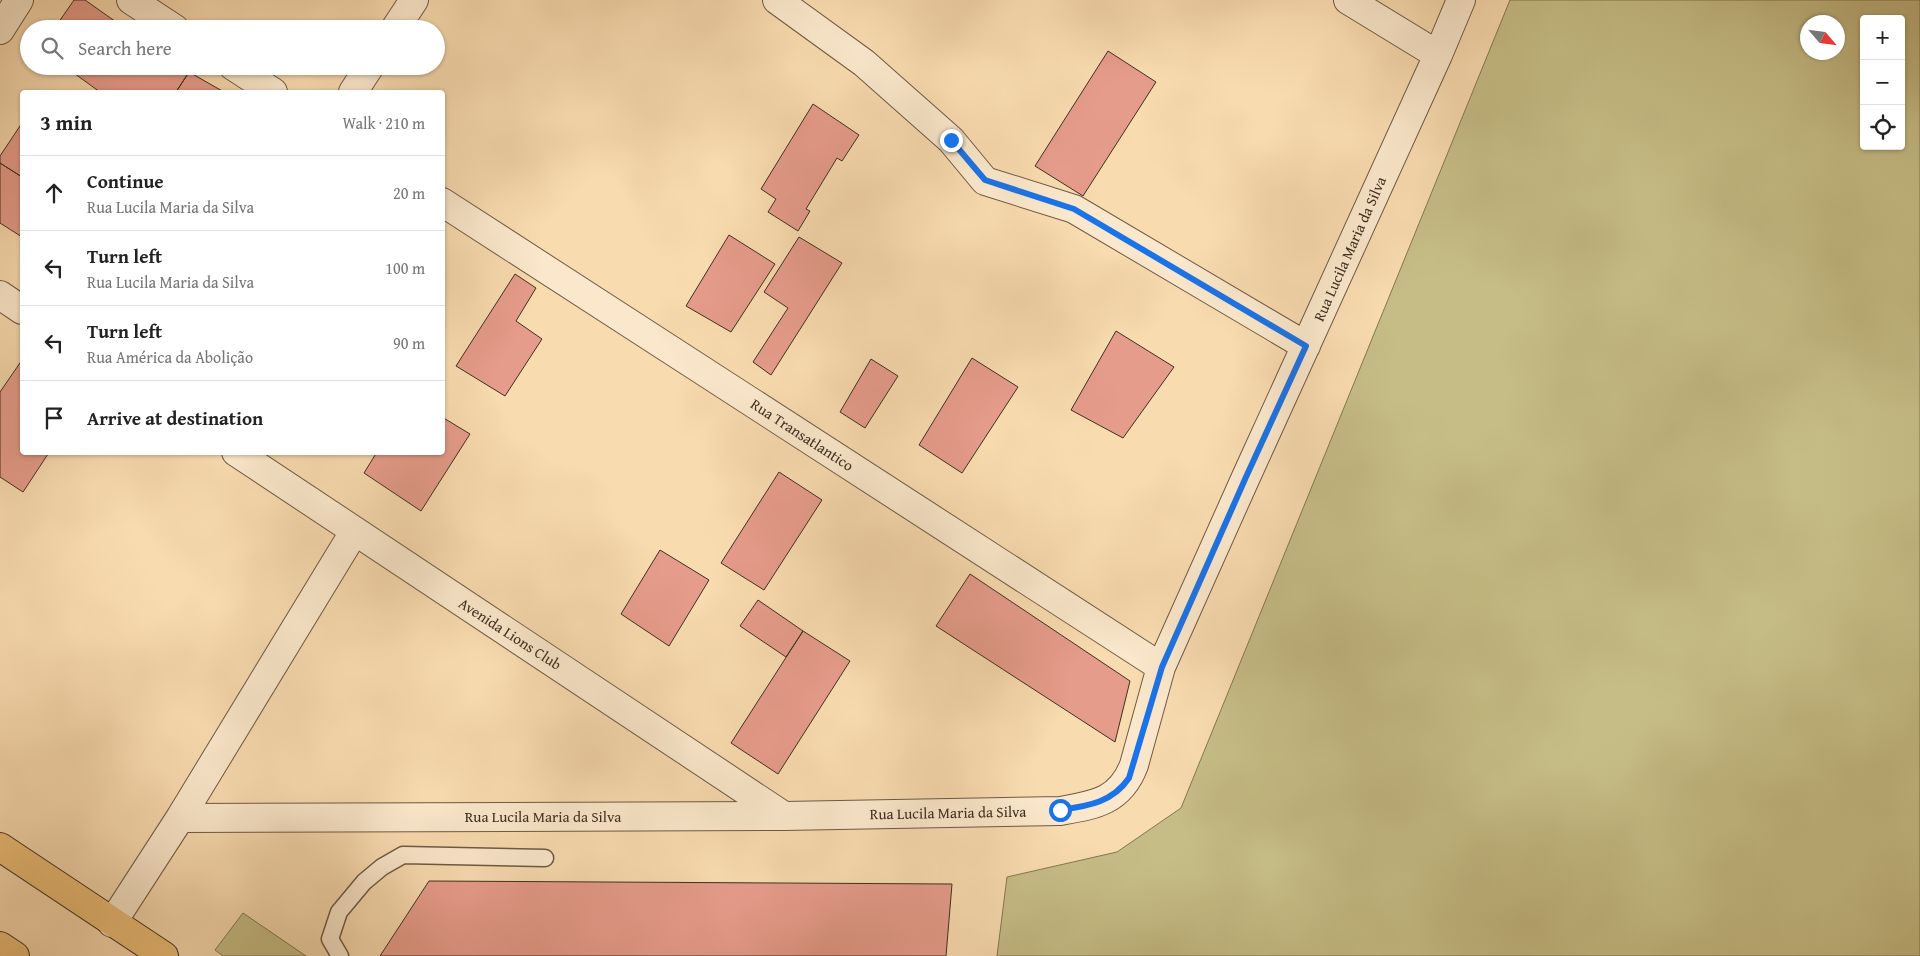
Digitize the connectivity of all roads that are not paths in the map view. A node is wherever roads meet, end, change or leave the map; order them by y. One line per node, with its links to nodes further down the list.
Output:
1 (19, 0): 9 (street)
2 (131, 0): 7 (street)
3 (414, 0): 8 (street)
4 (777, 0): 18 (street)
5 (1461, 0): 10 (street, Rua Lucila Maria da Silva)
6 (1361, 3): 10 (street)
7 (161, 20)
8 (401, 20)
9 (0, 30)
10 (1438, 55): 18 (street, Rua Lucila Maria da Silva)
11 (247, 75): 13 (street)
12 (364, 75): 14 (street)
13 (270, 90)
14 (354, 90)
15 (445, 204): 21 (street, Rua Transatlantico)
16 (0, 295): 17 (street)
17 (20, 309)
18 (1306, 346): 21 (street, Rua Lucila Maria da Silva)
19 (240, 455): 20 (street, Avenida Lions Club)
20 (354, 532): 22 (street, Avenida Lions Club); 23 (street)
21 (1162, 667): 22 (street, Rua Lucila Maria da Silva)
22 (784, 816): 23 (street, Rua Lucila Maria da Silva)
23 (180, 818): 26 (street)
24 (0, 847): 26 (main road)
25 (545, 858): 30 (lane)
26 (112, 923): 29 (main road)
27 (0, 946): 28 (main road)
28 (15, 956)
29 (164, 956)
30 (340, 956)

